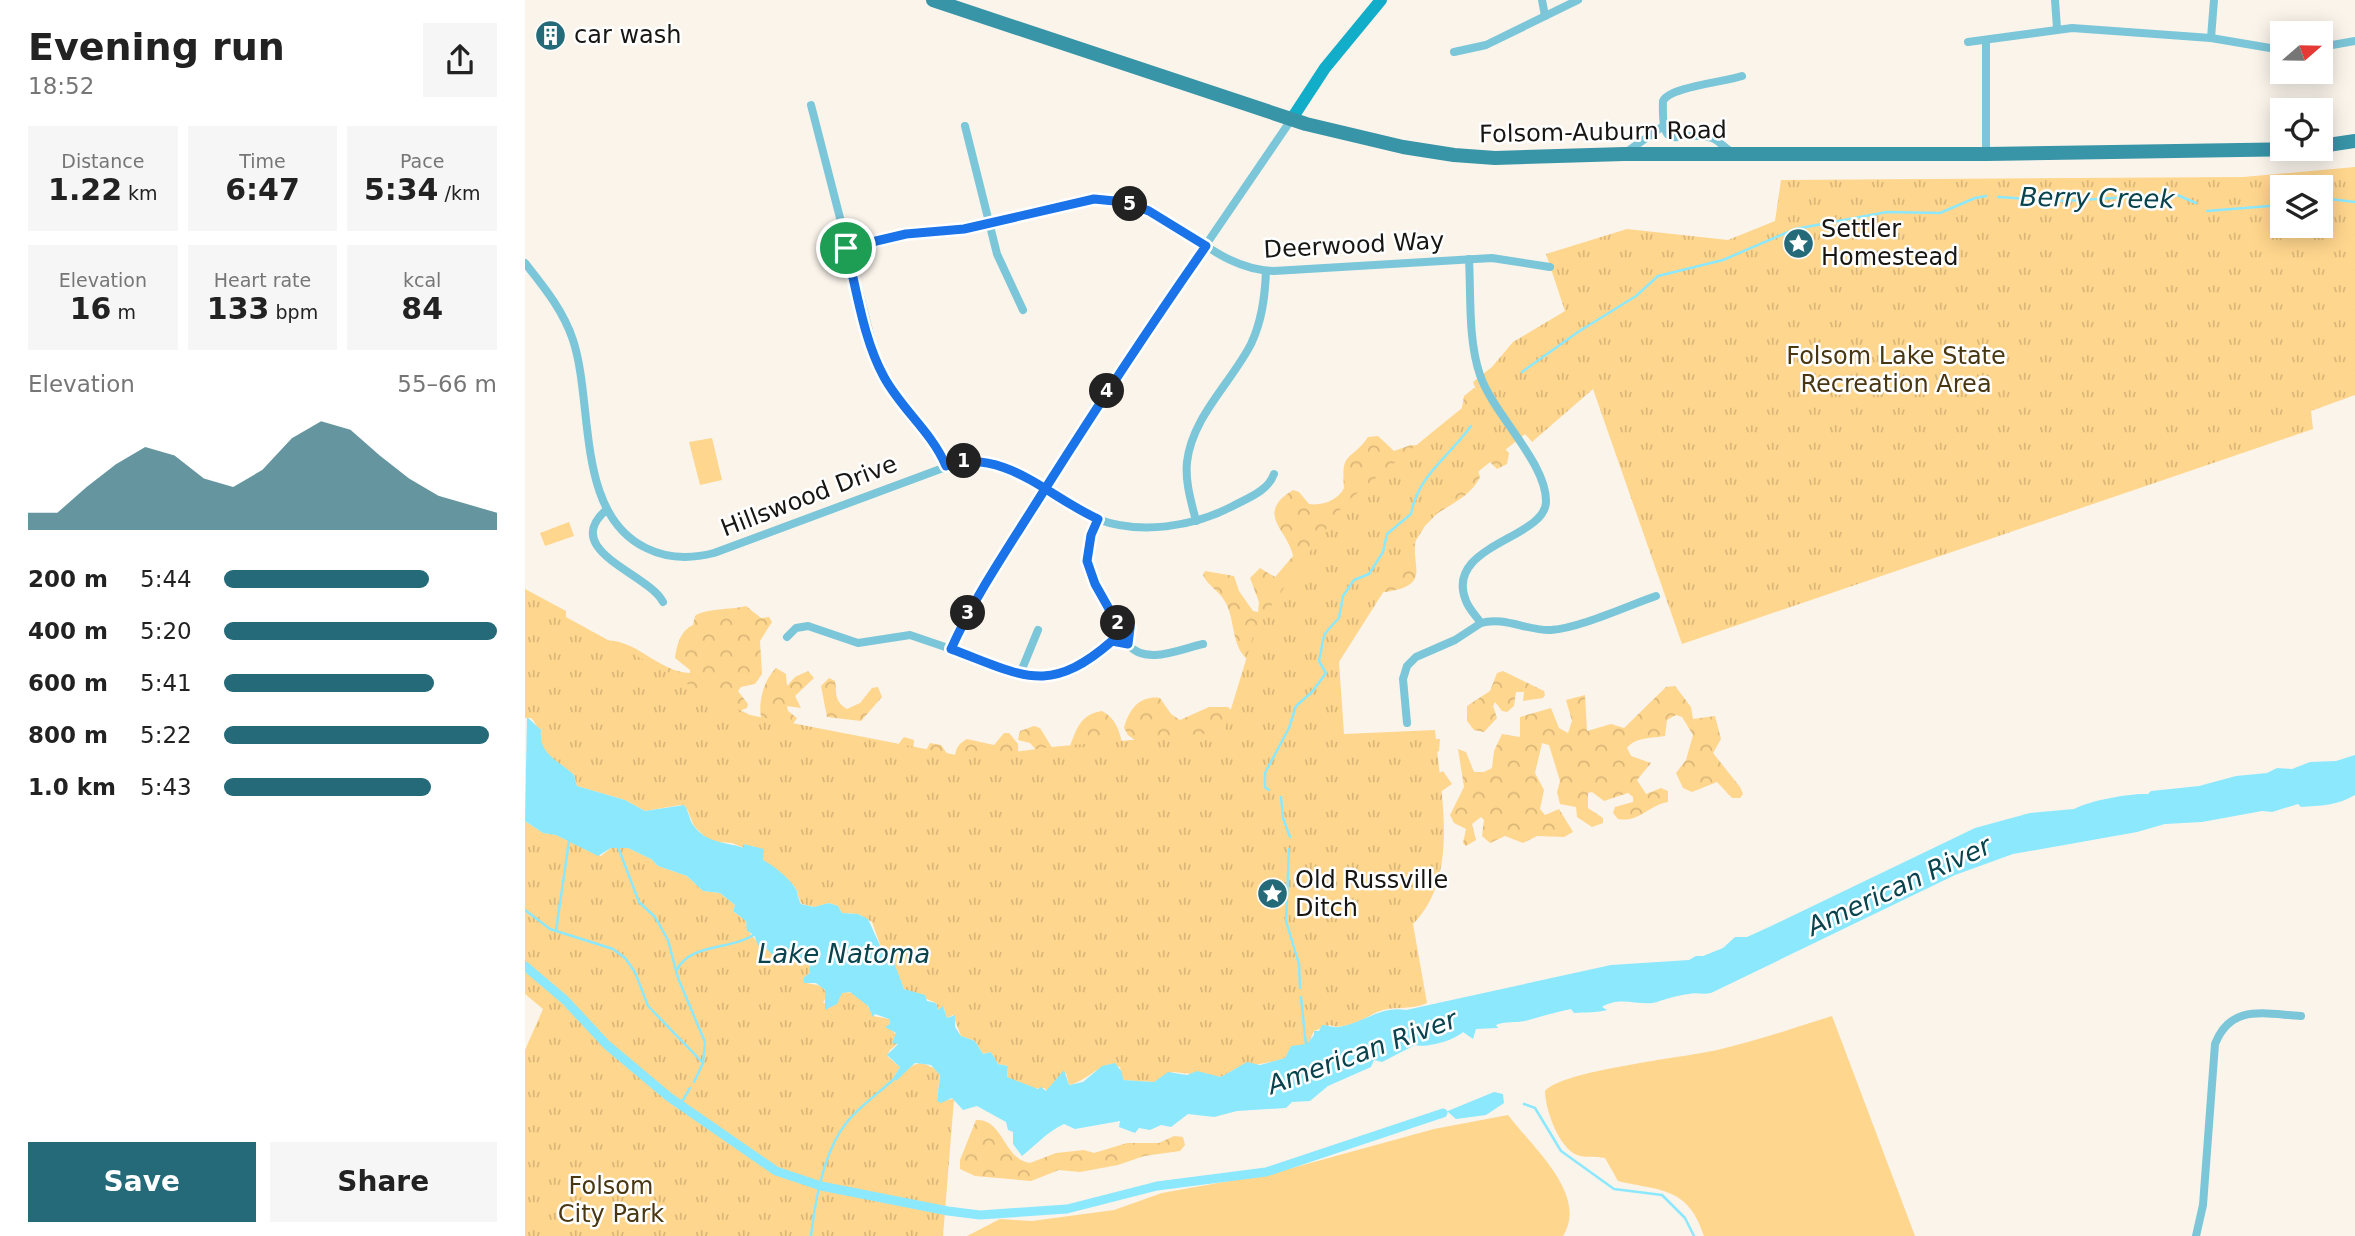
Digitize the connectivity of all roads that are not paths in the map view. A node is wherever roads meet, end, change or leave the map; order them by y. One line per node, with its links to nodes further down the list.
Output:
1 (933, 0): 18 (main road, Folsom-Auburn Road)
2 (1381, 0): 18 (main road)
3 (1542, 0): 7 (street)
4 (1578, 0): 7 (street)
5 (2055, 0): 8 (street)
6 (2214, 0): 9 (street)
7 (1545, 16): 15 (street)
8 (2057, 28): 9 (street); 10 (street)
9 (2211, 38): 14 (street)
10 (1986, 41): 12 (street); 26 (street)
11 (2355, 41): 13 (street)
12 (1968, 42)
13 (2333, 45)
14 (2270, 48)
15 (1454, 52)
16 (1742, 76): 20 (street)
17 (811, 105): 29 (street)
18 (1291, 120): 25 (main road, Folsom-Auburn Road); 28 (street)
19 (965, 126): 27 (street)
20 (1662, 127): 24 (street); 25 (street)
21 (2355, 142): 22 (main road)
22 (2333, 145)
23 (2270, 149): 26 (main road, Folsom-Auburn Road)
24 (1732, 153): 25 (main road, Folsom-Auburn Road); 26 (main road, Folsom-Auburn Road)
25 (1624, 154)
26 (1986, 154)
27 (989, 223): 28 (street, Deerwood Way); 29 (street, Deerwood Way); 34 (street)
28 (1206, 246): 33 (street, Deerwood Way); 37 (street)
29 (846, 248): 35 (street)
30 (1469, 259): 32 (street, Deerwood Way); 33 (street, Deerwood Way); 44 (street)
31 (525, 263): 38 (street, Hillswood Drive)
32 (1550, 267)
33 (1266, 271): 40 (street)
34 (1023, 310)
35 (946, 466): 37 (street, Hillswood Drive); 38 (street, Hillswood Drive)
36 (1274, 474): 40 (street, Hillswood Drive)
37 (1046, 488): 39 (street, Hillswood Drive); 50 (street)
38 (606, 510): 42 (street)
39 (1098, 519): 40 (street, Hillswood Drive); 43 (street)
40 (1196, 521)
41 (1656, 596): 44 (street)
42 (663, 602)
43 (1117, 623): 47 (street); 48 (street)
44 (1481, 623): 52 (street)
45 (1038, 630): 51 (street)
46 (787, 637): 50 (street)
47 (1112, 641): 48 (street); 51 (street)
48 (1128, 644): 49 (street)
49 (1203, 644)
50 (951, 649): 51 (street)
51 (1020, 674)
52 (1407, 723)
53 (2301, 1016): 54 (street)
54 (2196, 1236)

